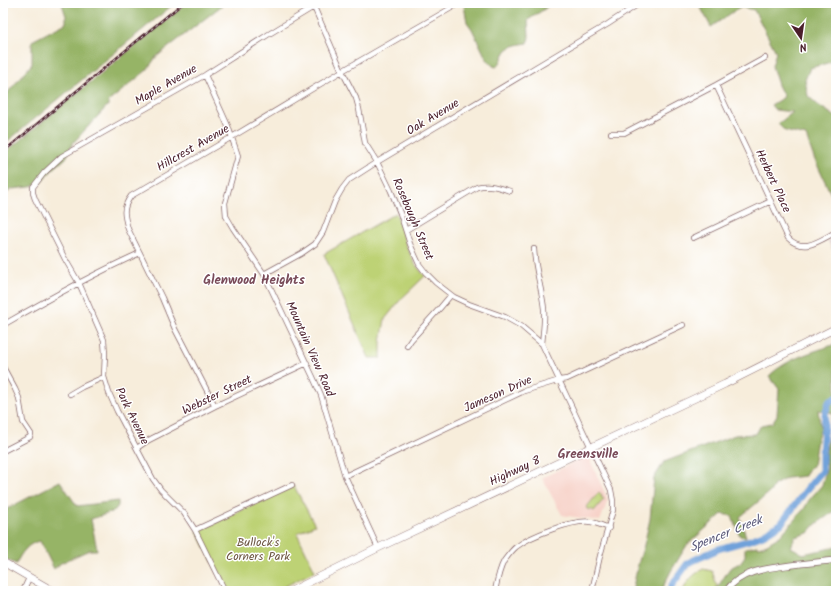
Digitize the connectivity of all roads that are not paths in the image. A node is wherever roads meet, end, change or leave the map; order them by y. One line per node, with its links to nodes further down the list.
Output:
1 (320, 3): 3 (street, Maple Avenue)
2 (640, 3): 11 (street, Oak Avenue)
3 (314, 7): 6 (street, Rosebough Street); 7 (street, Maple Avenue)
4 (453, 7): 6 (street, Hillcrest Avenue)
5 (765, 58): 8 (street)
6 (342, 71): 10 (street, Hillcrest Avenue); 11 (street, Rosebough Street)
7 (205, 75): 10 (street, Mountain View Road); 13 (street, Maple Avenue)
8 (716, 85): 9 (street); 14 (street, Herbert Place)
9 (611, 133)
10 (232, 137): 19 (street, Hillcrest Avenue); 20 (street, Mountain View Road)
11 (377, 162): 15 (street, Rosebough Street); 20 (street, Oak Avenue)
12 (510, 190): 15 (street)
13 (33, 193): 21 (street, Park Avenue)
14 (771, 202): 16 (street, Herbert Place); 17 (street)
15 (406, 230): 22 (street, Rosebough Street)
16 (836, 232)
17 (693, 238)
18 (534, 249): 26 (street)
19 (140, 253): 21 (street); 33 (street)
20 (264, 274): 28 (street, Mountain View Road)
21 (79, 283): 23 (street); 30 (street, Park Avenue)
22 (451, 294): 26 (street, Rosebough Street); 27 (street)
23 (3, 325)
24 (683, 325): 31 (street, Jameson Drive)
25 (836, 328): 34 (main road, Highway 8)
26 (542, 344): 31 (street, Rosebough Street)
27 (407, 346)
28 (307, 363): 33 (street, Webster Street); 37 (street, Mountain View Road)
29 (3, 367): 36 (street)
30 (104, 377): 32 (street); 35 (street, Park Avenue)
31 (560, 380): 34 (street, Rosebough Street); 37 (street, Jameson Drive)
32 (70, 394)
33 (215, 406): 35 (street, Webster Street)
34 (591, 447): 39 (street, Rosebough Street); 41 (main road, Highway 8)
35 (137, 448): 40 (street, Park Avenue)
36 (3, 452)
37 (345, 476): 41 (street, Mountain View Road)
38 (292, 485): 40 (street)
39 (609, 528): 49 (street); 50 (street, Rosebough Street)
40 (195, 530): 47 (street, Park Avenue)
41 (378, 548): 48 (main road, Highway 8)
42 (836, 560): 51 (street)
43 (3, 562): 44 (main road)
44 (29, 578): 45 (street); 46 (main road)
45 (23, 591)
46 (53, 591)
47 (225, 591)
48 (291, 591)
49 (495, 591)
50 (592, 591)
51 (726, 591)

